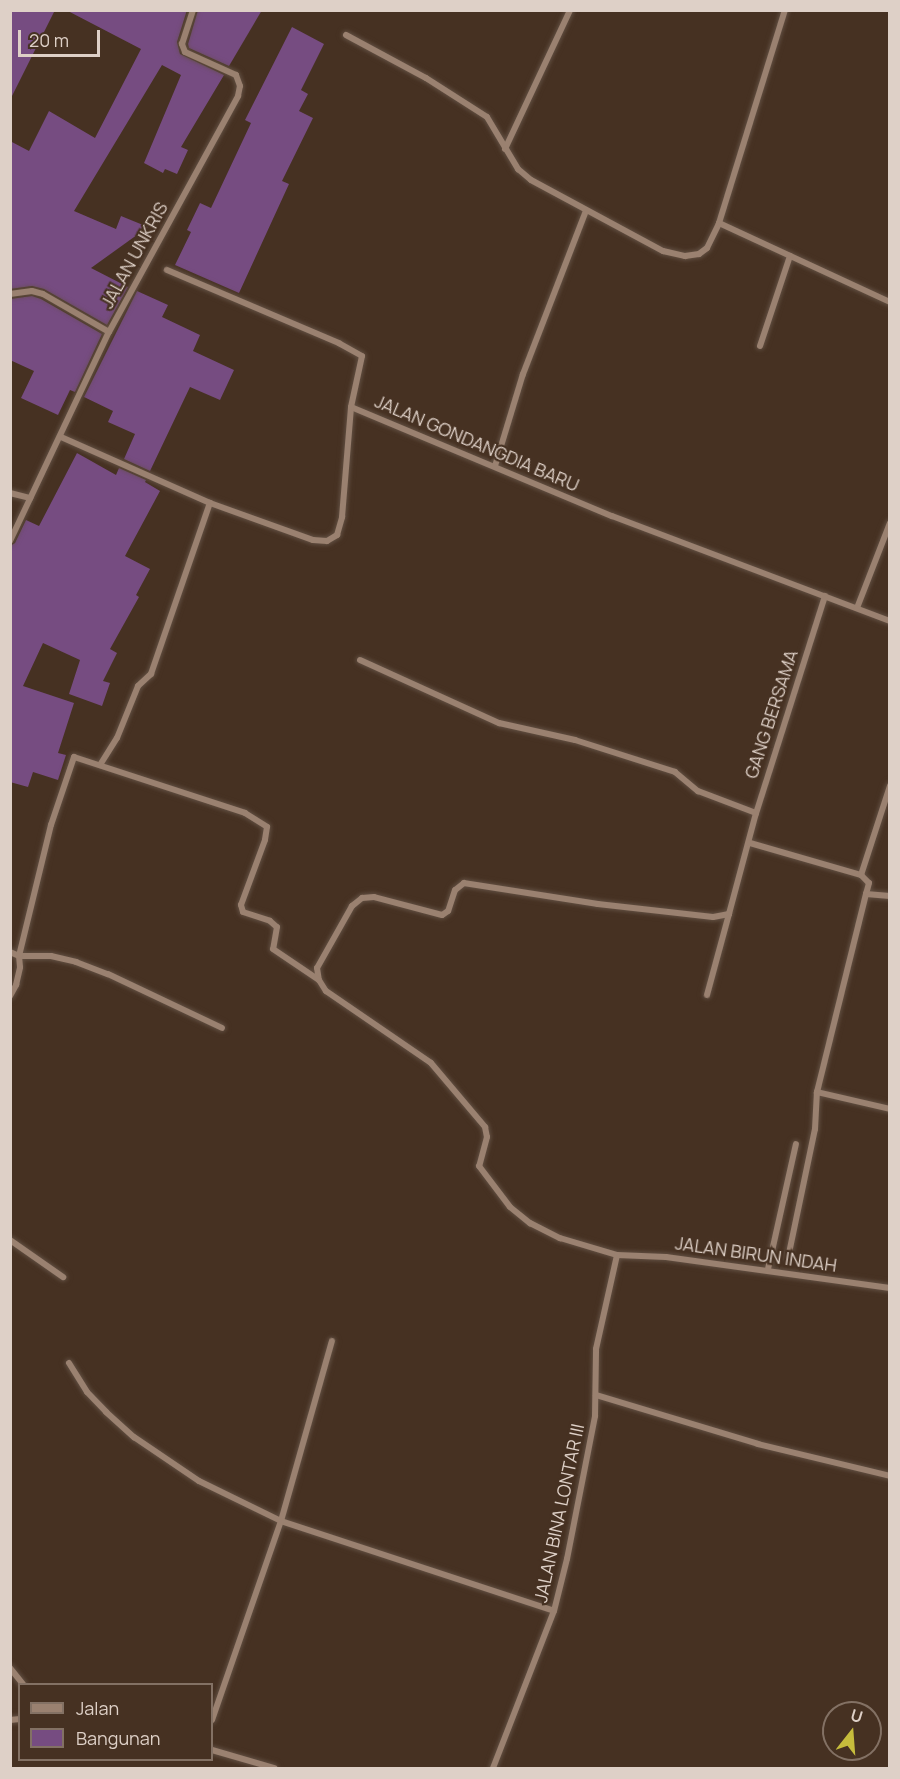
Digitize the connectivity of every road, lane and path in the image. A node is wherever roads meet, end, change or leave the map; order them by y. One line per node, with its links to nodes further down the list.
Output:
1 (193, 10): 12 (street, JALAN UNKRIS)
2 (570, 10): 5 (street)
3 (785, 10): 7 (street)
4 (346, 35): 5 (street)
5 (505, 149): 6 (street)
6 (586, 211): 7 (street); 16 (street)
7 (719, 223): 8 (street)
8 (790, 256): 11 (street); 13 (street)
9 (167, 270): 14 (street)
10 (10, 294): 12 (street)
11 (890, 302)
12 (110, 332): 15 (street, JALAN UNKRIS)
13 (760, 346)
14 (351, 407): 16 (street, JALAN GONDANGDIA BARU); 19 (street, JALAN GONDANGDIA BARU)
15 (61, 437): 18 (street, JALAN UNKRIS); 19 (street, JALAN GONDANGDIA BARU)
16 (495, 466): 22 (street, JALAN GONDANGDIA BARU)
17 (10, 493): 18 (street)
18 (30, 498): 21 (street, JALAN UNKRIS)
19 (210, 503): 26 (street)
20 (890, 523): 23 (street)
21 (10, 541)
22 (825, 596): 23 (street, JALAN GONDANGDIA BARU); 28 (street, GANG BERSAMA)
23 (857, 608): 24 (street, JALAN GONDANGDIA BARU)
24 (890, 621)
25 (360, 660): 28 (street)
26 (100, 765): 35 (street); 36 (street)
27 (890, 786): 30 (street)
28 (756, 813): 29 (street, GANG BERSAMA)
29 (750, 843): 30 (street); 33 (street, GANG BERSAMA)
30 (861, 875): 31 (street)
31 (866, 894): 32 (street); 40 (street)
32 (890, 896)
33 (729, 914): 36 (street); 37 (street, GANG BERSAMA)
34 (10, 952): 35 (street)
35 (19, 956): 38 (street); 39 (street)
36 (319, 980): 44 (street, JALAN BIRUN INDAH)
37 (707, 994)
38 (10, 996)
39 (222, 1028)
40 (817, 1092): 41 (street); 45 (street)
41 (890, 1109)
42 (796, 1144): 46 (street)
43 (10, 1240): 47 (street)
44 (617, 1255): 46 (street, JALAN BIRUN INDAH); 51 (street, JALAN BINA LONTAR III)
45 (788, 1258)
46 (768, 1269): 48 (street, JALAN BIRUN INDAH)
47 (63, 1277)
48 (890, 1288)
49 (332, 1341): 53 (street)
50 (69, 1363): 53 (street)
51 (596, 1395): 52 (street); 54 (street, JALAN BINA LONTAR III)
52 (890, 1476)
53 (281, 1521): 54 (street); 57 (street)
54 (554, 1611): 60 (street, JALAN BINA LONTAR III)
55 (10, 1668): 56 (street)
56 (22, 1683)
57 (213, 1717)
58 (213, 1750): 59 (street)
59 (274, 1768)
60 (493, 1768)

